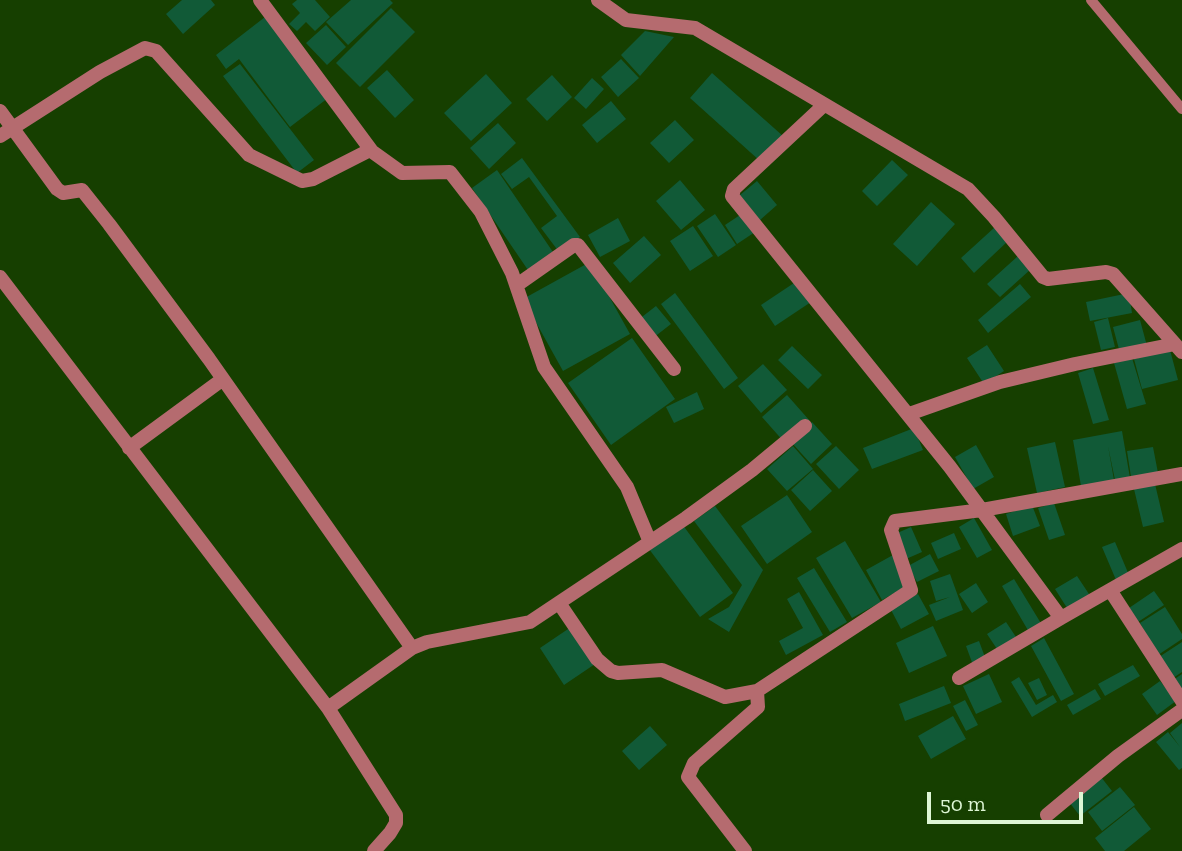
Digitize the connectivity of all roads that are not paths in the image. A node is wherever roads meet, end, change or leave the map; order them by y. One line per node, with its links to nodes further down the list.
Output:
1 (260, 0): 8 (street)
2 (598, 0): 4 (street)
3 (1091, 0): 5 (lane)
4 (824, 105): 11 (street); 14 (street)
5 (1182, 109)
6 (0, 111): 7 (street)
7 (6, 132): 8 (street); 13 (street)
8 (371, 150): 10 (street)
9 (0, 276): 16 (street)
10 (517, 285): 12 (street); 19 (street)
11 (1179, 348): 14 (street)
12 (674, 369)
13 (223, 379): 16 (street); 24 (street)
14 (909, 414): 18 (street)
15 (805, 426): 19 (street)
16 (129, 448): 28 (street)
17 (1182, 474): 18 (street)
18 (982, 510): 23 (street); 26 (street)
19 (650, 542): 22 (street)
20 (1182, 549): 21 (street)
21 (1110, 590): 23 (street); 27 (street)
22 (559, 603): 24 (street); 26 (street)
23 (1061, 618): 25 (street)
24 (412, 648): 28 (street)
25 (959, 678)
26 (757, 691): 32 (street)
27 (1182, 701)
28 (328, 708): 31 (street)
29 (1182, 710): 30 (street)
30 (1047, 815)
31 (374, 851)
32 (745, 851)

